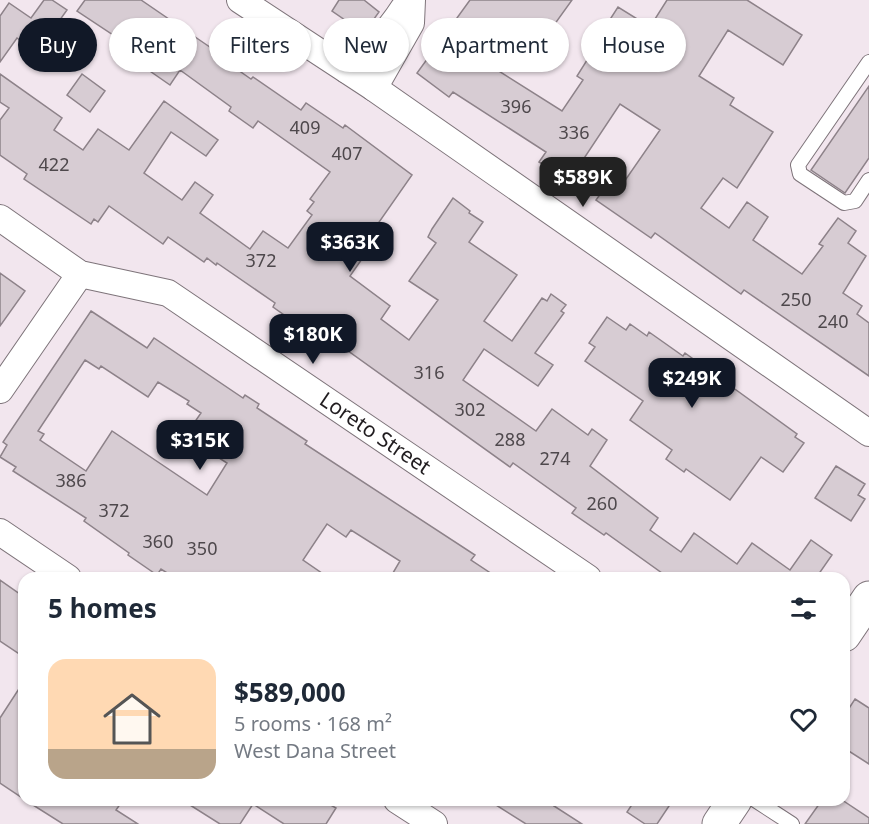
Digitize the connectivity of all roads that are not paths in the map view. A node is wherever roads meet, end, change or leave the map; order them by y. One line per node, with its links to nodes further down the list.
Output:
1 (240, 0): 4 (street)
2 (410, 0): 3 (street); 7 (street)
3 (398, 18)
4 (323, 54)
5 (869, 62): 8 (lane)
6 (350, 72): 7 (street)
7 (374, 88): 12 (street)
8 (869, 180)
9 (0, 218): 10 (street, Loreto Street)
10 (80, 274): 11 (street); 15 (street, Loreto Street)
11 (0, 390)
12 (869, 433)
13 (0, 532): 14 (street)
14 (59, 572)
15 (579, 572)
16 (869, 598): 17 (street)
17 (850, 626)
18 (407, 806): 21 (street)
19 (731, 806): 22 (street)
20 (764, 806): 23 (lane)
21 (434, 824)
22 (719, 824)
23 (792, 824)

